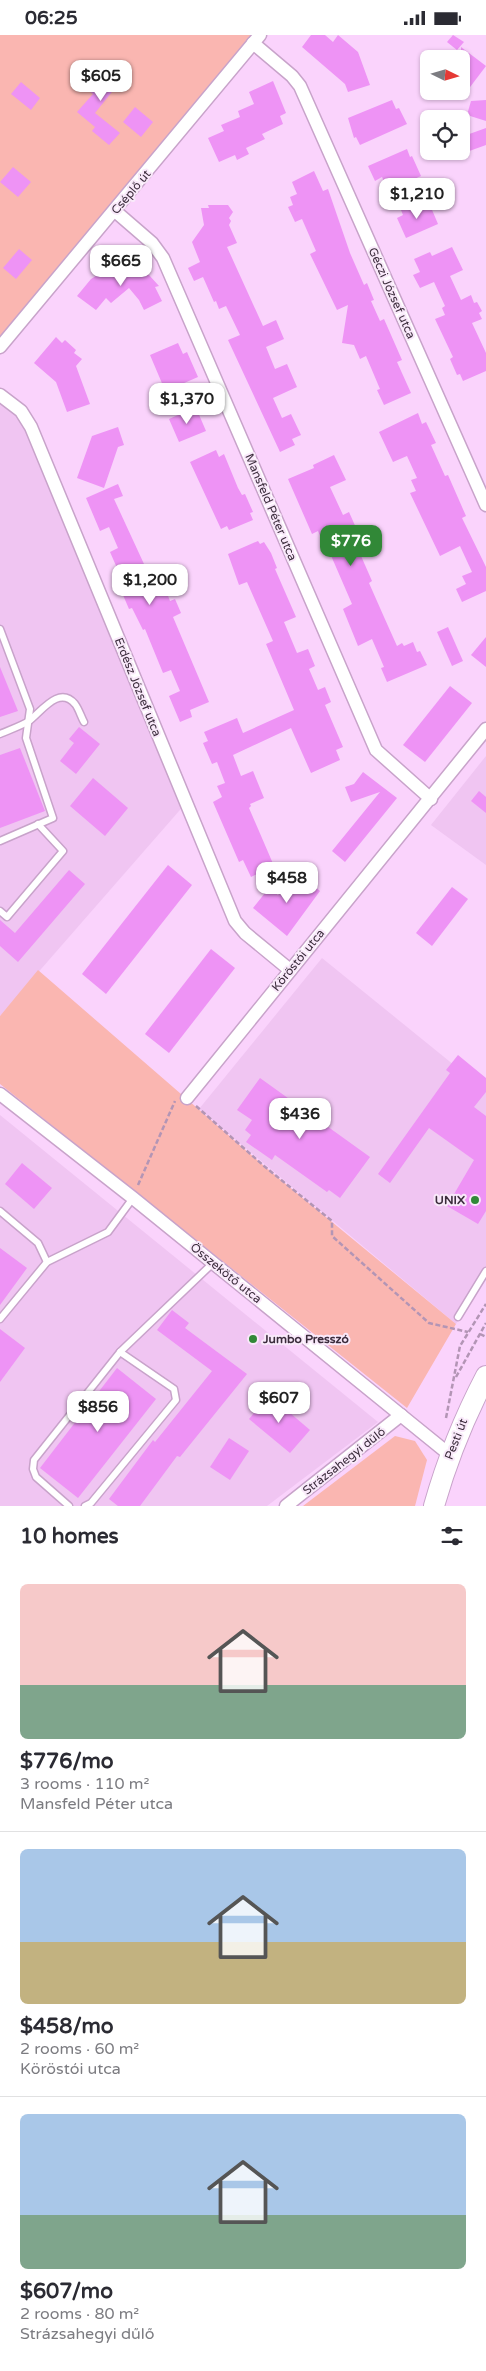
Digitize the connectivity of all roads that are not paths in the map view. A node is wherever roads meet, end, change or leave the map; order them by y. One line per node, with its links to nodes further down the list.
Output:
1 (256, 39): 2 (street, Cséplő út); 5 (street, Géczi József utca)
2 (115, 211): 3 (street, Cséplő út); 11 (street, Mansfeld Péter utca)
3 (0, 347)
4 (0, 395): 15 (street, Erdész József utca)
5 (486, 505)
6 (0, 629): 7 (lane)
7 (28, 721): 8 (lane); 10 (lane); 12 (lane)
8 (84, 722)
9 (486, 729): 11 (street, Köröstói utca)
10 (0, 733)
11 (431, 799): 15 (street, Köröstói utca)
12 (38, 824): 13 (lane); 14 (lane)
13 (0, 841)
14 (0, 911)
15 (290, 970): 17 (street, Köröstói utca)
16 (0, 1094): 18 (street, Összekötő utca)
17 (187, 1098)
18 (132, 1198): 20 (lane); 21 (street, Összekötő utca)
19 (0, 1211): 20 (lane)
20 (47, 1262): 24 (lane)
21 (213, 1263): 25 (lane); 27 (street, Összekötő utca)
22 (486, 1271): 23 (lane)
23 (458, 1317)
24 (0, 1319)
25 (120, 1352): 29 (lane); 30 (lane)
26 (486, 1376): 28 (main road, Pesti út)
27 (402, 1415): 28 (street, Összekötő utca); 31 (street, Strázsahegyi dűlő)
28 (450, 1455): 32 (main road, Pesti út)
29 (69, 1506)
30 (85, 1506)
31 (286, 1506)
32 (434, 1506)

